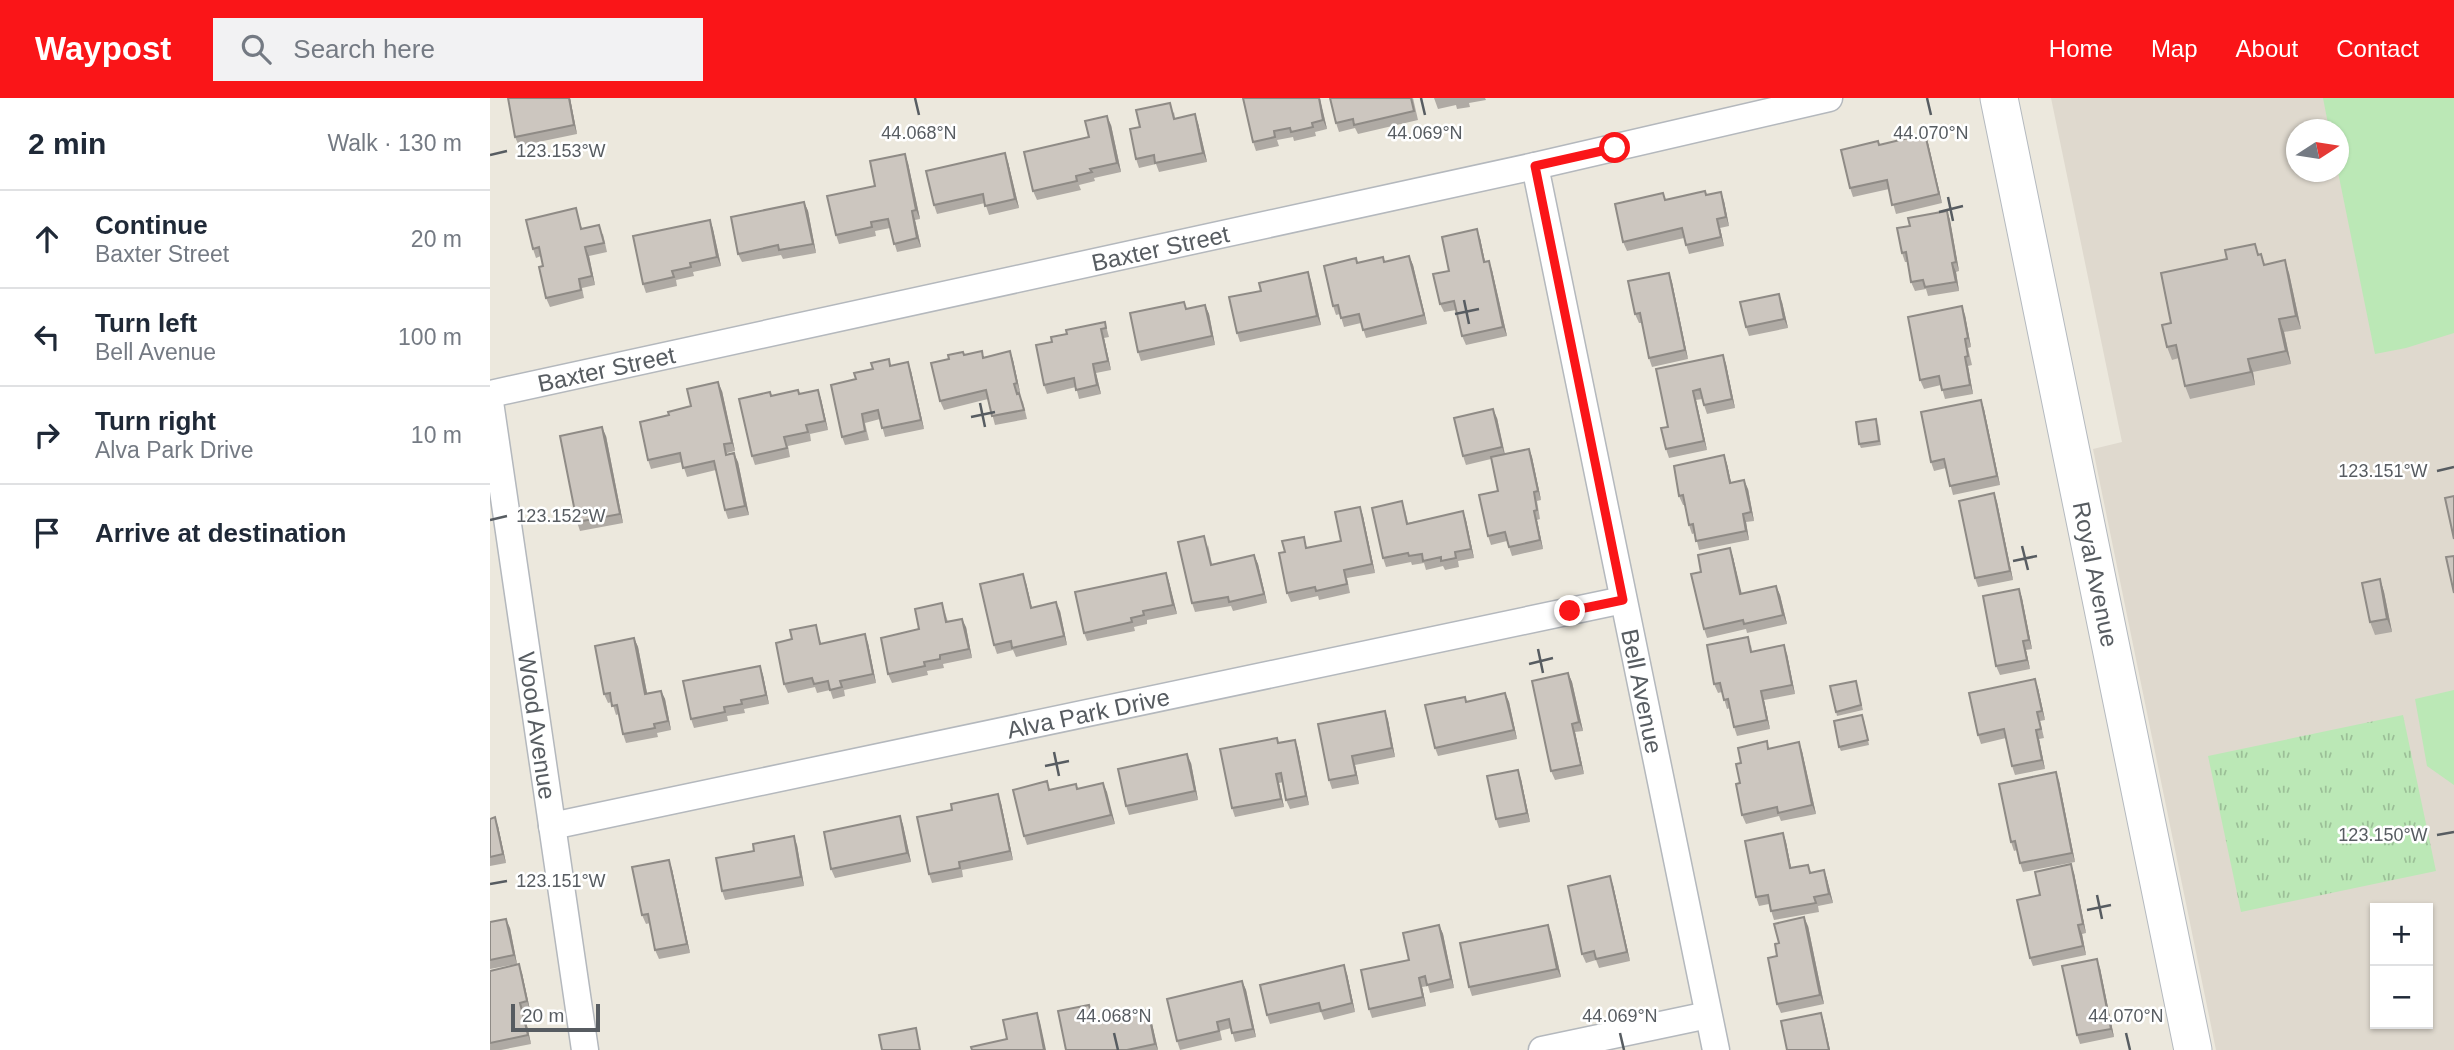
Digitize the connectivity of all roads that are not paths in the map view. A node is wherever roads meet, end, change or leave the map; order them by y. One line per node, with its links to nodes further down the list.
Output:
1 (1829, 98): 3 (street, Baxter Street)
2 (1999, 98): 12 (street, Royal Avenue)
3 (1535, 166): 4 (street, Baxter Street); 6 (street, Bell Avenue)
4 (490, 394)
5 (490, 402): 7 (street, Wood Avenue)
6 (1623, 600): 7 (street, Alva Park Drive); 8 (street, Bell Avenue)
7 (552, 825): 9 (street, Wood Avenue)
8 (1708, 1015): 10 (street); 11 (street, Bell Avenue)
9 (585, 1050)
10 (1542, 1050)
11 (1716, 1050)
12 (2193, 1050)

